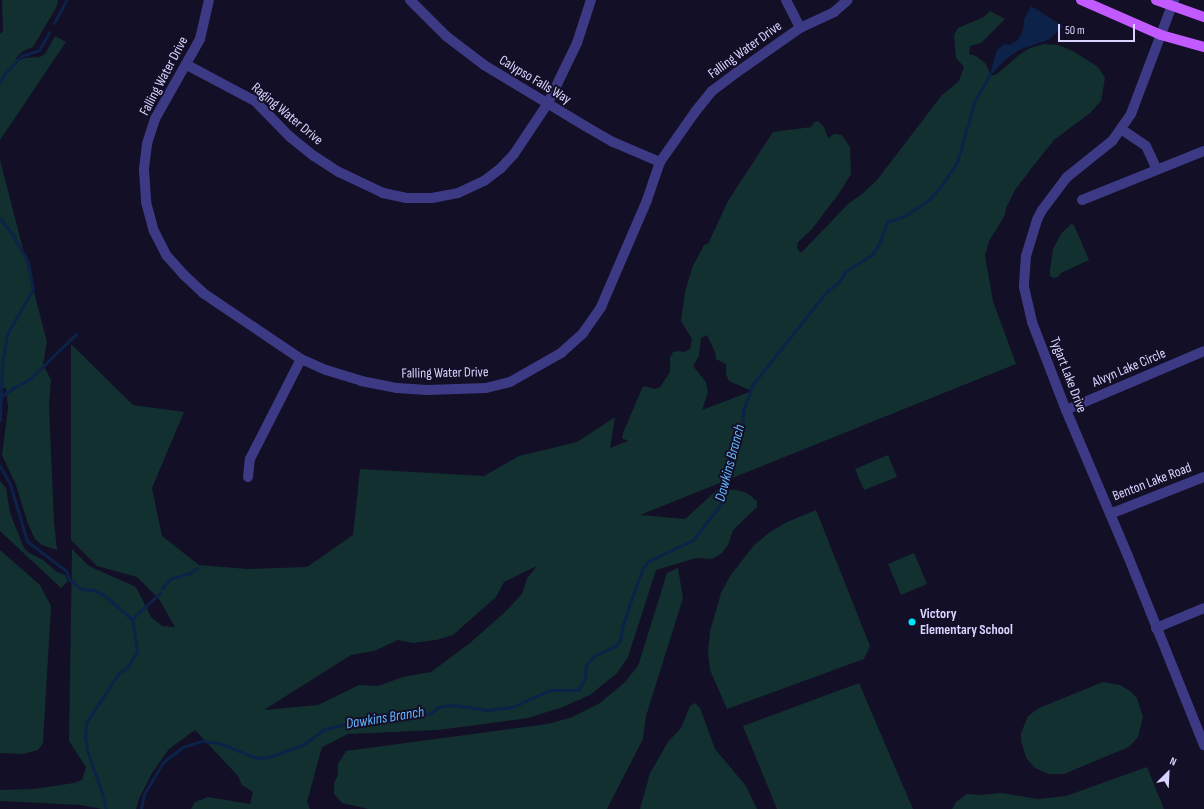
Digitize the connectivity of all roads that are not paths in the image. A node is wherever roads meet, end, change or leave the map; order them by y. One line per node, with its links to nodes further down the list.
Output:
1 (209, 0): 13 (street, Falling Water Drive)
2 (410, 0): 14 (street, Calypso Falls Way)
3 (591, 0): 14 (street, Raging Water Drive)
4 (786, 0): 10 (street)
5 (848, 0): 10 (street, Falling Water Drive)
6 (1081, 0): 11 (main road)
7 (1156, 0): 8 (main road)
8 (1173, 3): 9 (main road); 11 (street, Tygart Lake Drive)
9 (1204, 17)
10 (800, 28): 17 (street, Falling Water Drive)
11 (1160, 35): 12 (main road); 15 (street, Tygart Lake Drive)
12 (1204, 47)
13 (187, 65): 14 (street, Raging Water Drive); 21 (street, Falling Water Drive)
14 (548, 103): 17 (street, Calypso Falls Way)
15 (1121, 129): 18 (street); 22 (street, Tygart Lake Drive)
16 (1204, 151): 18 (street)
17 (660, 162): 21 (street, Falling Water Drive)
18 (1157, 170): 19 (street)
19 (1082, 200)
20 (1204, 351): 22 (street, Alvyn Lake Circle)
21 (301, 359): 23 (street)
22 (1066, 410): 25 (street, Tygart Lake Drive)
23 (248, 477)
24 (1204, 477): 25 (street, Benton Lake Road)
25 (1110, 514): 27 (street, Tygart Lake Drive)
26 (1204, 608): 27 (street)
27 (1156, 628): 28 (street, Tygart Lake Drive)
28 (1203, 738)

